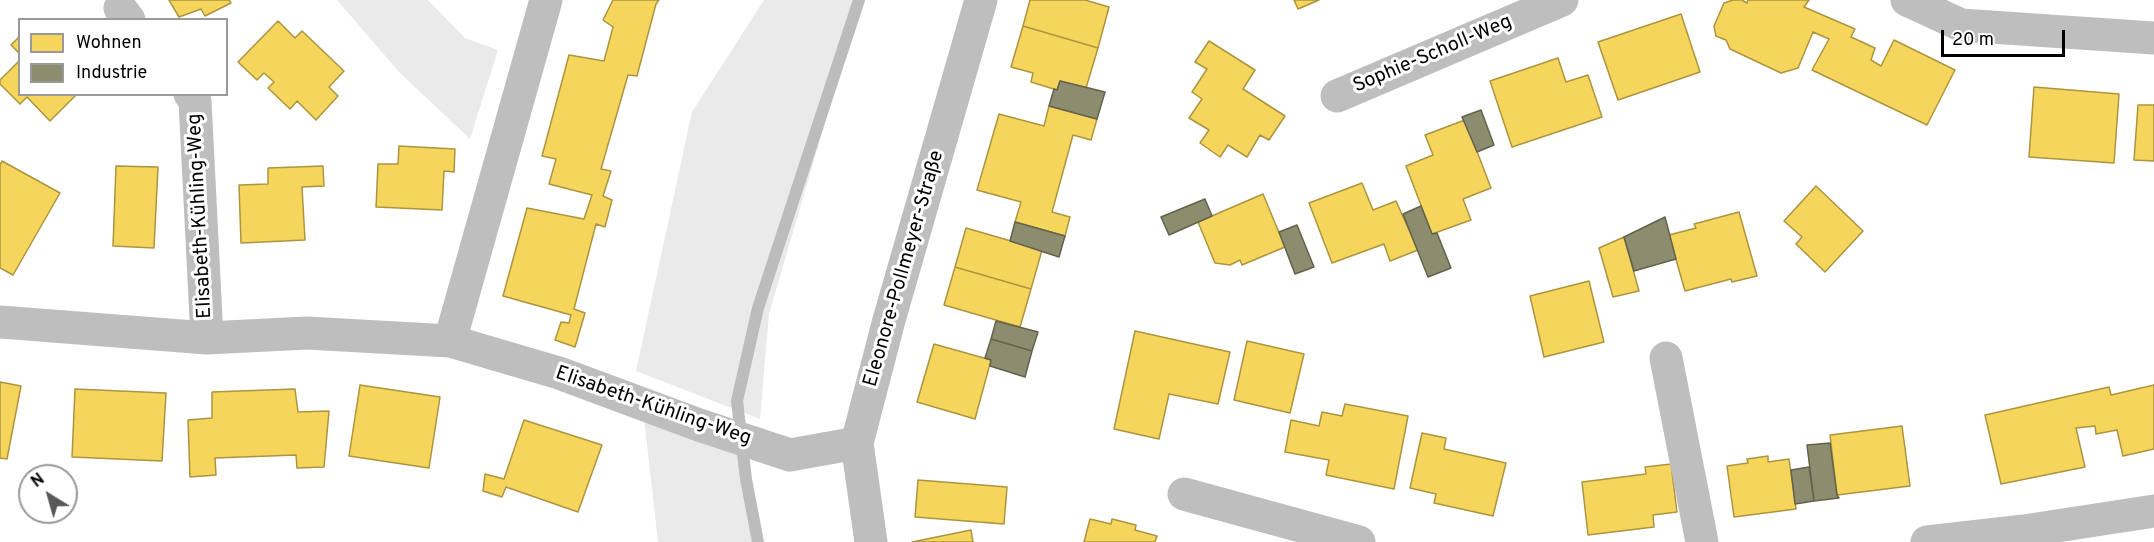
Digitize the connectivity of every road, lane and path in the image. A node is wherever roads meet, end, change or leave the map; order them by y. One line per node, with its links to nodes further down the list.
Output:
1 (546, 0): 10 (street)
2 (981, 0): 12 (street, Eleonore-Pollmeyer-Straße)
3 (1562, 0): 7 (street, Sophie-Scholl-Weg)
4 (1907, 0): 5 (street)
5 (2154, 38)
6 (191, 96): 9 (street, Elisabeth-Kühling-Weg)
7 (1337, 96)
8 (0, 322): 9 (street, Elisabeth-Kühling-Weg)
9 (207, 338): 10 (street, Elisabeth-Kühling-Weg)
10 (450, 341): 12 (street, Elisabeth-Kühling-Weg)
11 (1666, 358): 17 (street)
12 (857, 443): 15 (street, Eleonore-Pollmeyer-Straße)
13 (1184, 494): 16 (street)
14 (2154, 511): 18 (street)
15 (871, 542)
16 (1359, 542)
17 (1702, 542)
18 (1927, 542)

